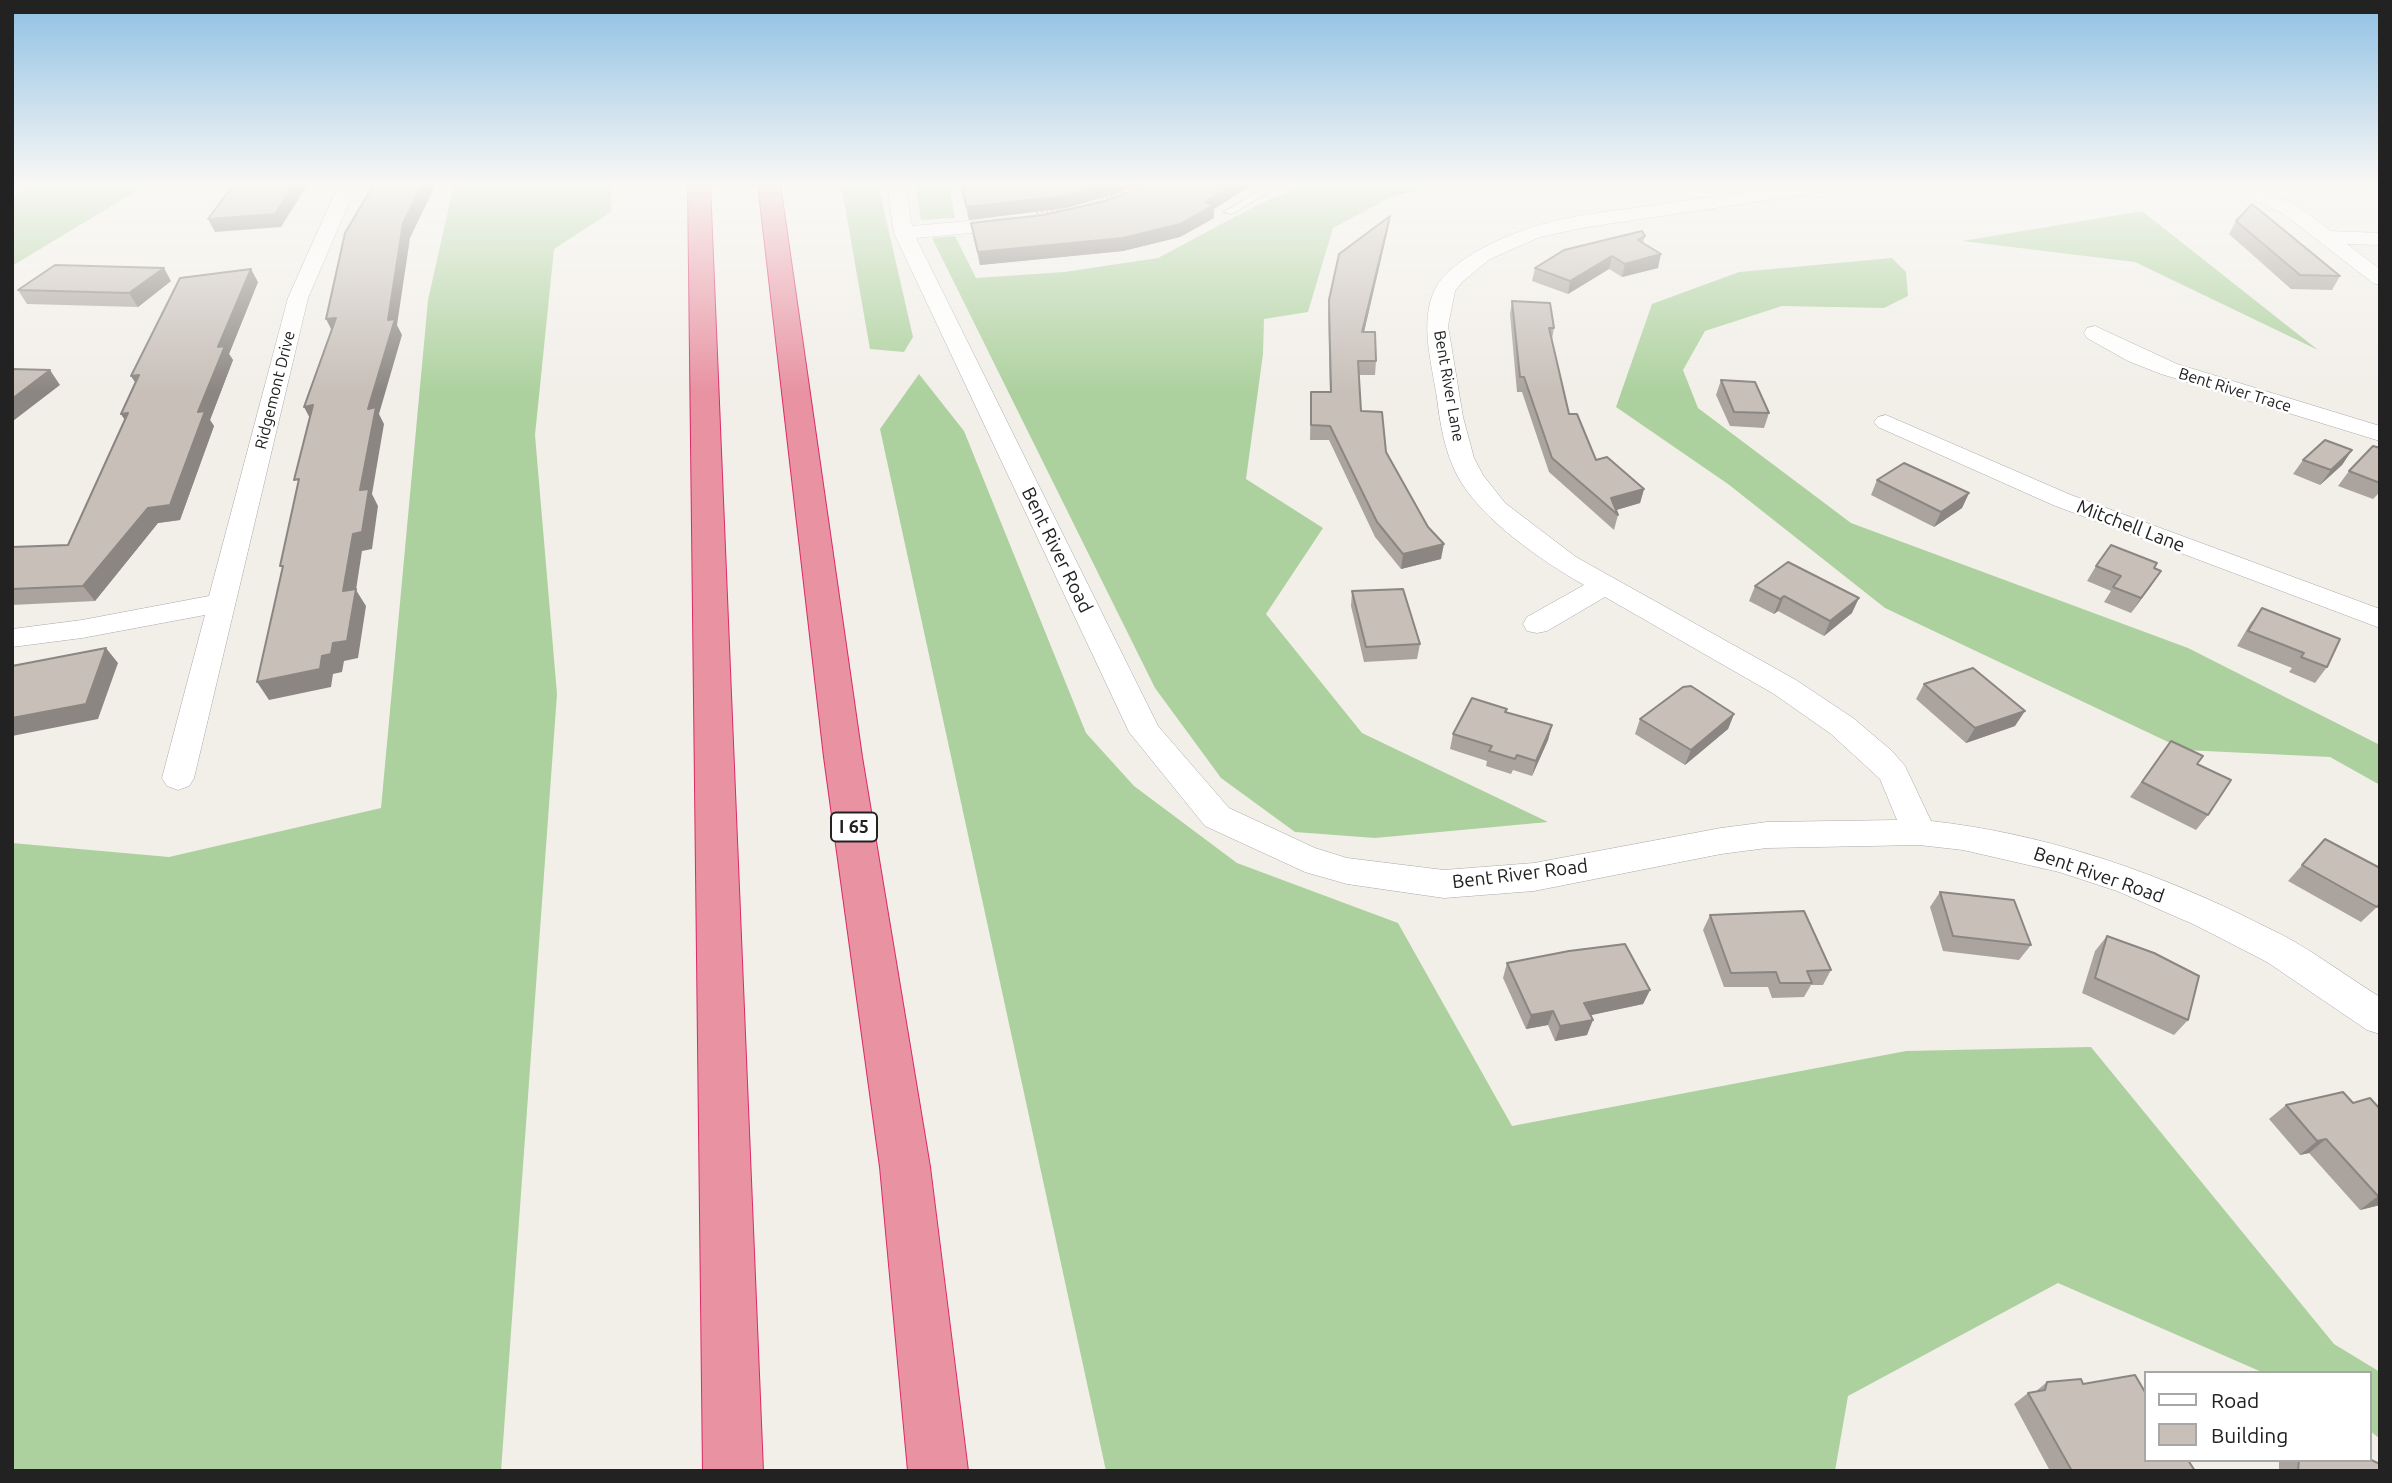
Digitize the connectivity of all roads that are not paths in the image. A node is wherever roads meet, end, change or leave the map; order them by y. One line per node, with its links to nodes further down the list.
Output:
1 (318, 253): 12 (street, Ridgemont Drive)
2 (701, 253): 19 (highway)
3 (778, 253): 20 (highway, I 65)
4 (914, 253): 17 (street, Bent River Road)
5 (1487, 253): 11 (street, Bent River Lane)
6 (2347, 253): 7 (street)
7 (2380, 279)
8 (2095, 333): 10 (street, Bent River Trace)
9 (1886, 422): 13 (street, Mitchell Lane)
10 (2380, 434)
11 (1603, 586): 14 (street); 17 (street, Bent River Lane)
12 (221, 603): 15 (street); 16 (street, Ridgemont Drive)
13 (2380, 619)
14 (1537, 624)
15 (12, 638)
16 (178, 778)
17 (1919, 832): 18 (street, Bent River Road)
18 (2380, 1018)
19 (733, 1471)
20 (938, 1471)

